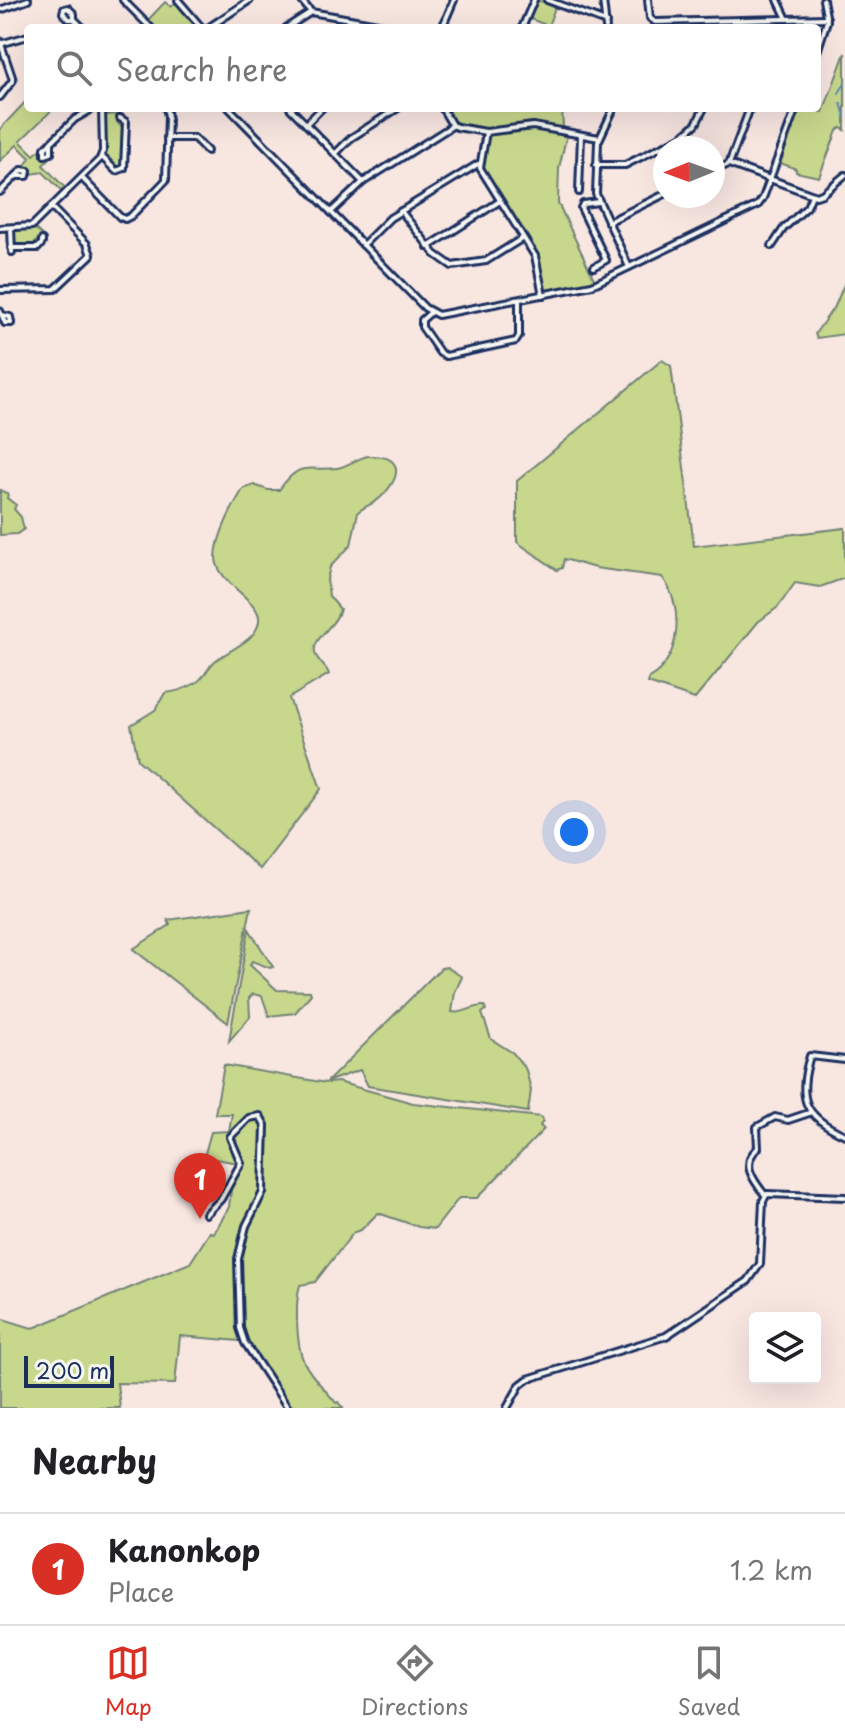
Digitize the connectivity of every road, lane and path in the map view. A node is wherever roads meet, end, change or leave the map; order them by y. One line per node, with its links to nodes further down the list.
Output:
1 (28, 0): 13 (street)
2 (123, 0): 20 (street)
3 (178, 0): 21 (street)
4 (250, 0): 22 (street)
5 (454, 0): 26 (street)
6 (534, 0): 27 (street)
7 (547, 0): 28 (street)
8 (603, 0): 29 (street)
9 (648, 0): 17 (street)
10 (778, 0): 17 (street)
11 (823, 0): 15 (street)
12 (304, 1): 14 (street)
13 (0, 10)
14 (311, 12): 18 (street); 23 (street)
15 (827, 18): 17 (street); 31 (street)
16 (74, 19): 19 (street)
17 (787, 19)
18 (350, 20): 24 (street); 25 (street)
19 (79, 24)
20 (147, 24)
21 (199, 24)
22 (214, 24)
23 (292, 24)
24 (349, 24)
25 (373, 24)
26 (444, 24)
27 (524, 24)
28 (604, 24)
29 (606, 24)
30 (24, 37): 32 (street)
31 (821, 38)
32 (0, 43): 33 (street)
33 (0, 97)
34 (87, 112): 54 (street)
35 (103, 112): 58 (street)
36 (166, 112): 52 (street)
37 (233, 112): 76 (street)
38 (294, 112): 46 (street)
39 (318, 112): 46 (street)
40 (392, 112): 57 (street)
41 (444, 112): 47 (street)
42 (612, 112): 53 (street)
43 (702, 112): 51 (street)
44 (748, 112): 60 (street)
45 (795, 112): 66 (street)
46 (306, 124): 57 (street)
47 (452, 125): 49 (street); 67 (street)
48 (126, 128): 58 (street)
49 (486, 132): 50 (street); 59 (street)
50 (581, 135): 53 (street); 69 (street)
51 (682, 136)
52 (167, 138): 55 (street); 65 (street)
53 (599, 138): 61 (street)
54 (51, 143)
55 (207, 151)
56 (653, 151): 61 (street)
57 (335, 154): 67 (street)
58 (102, 157): 65 (street)
59 (479, 163): 72 (street); 75 (street)
60 (729, 164): 62 (street); 66 (street)
61 (596, 165): 73 (street)
62 (725, 166)
63 (845, 175): 70 (street)
64 (16, 176): 68 (street)
65 (82, 178): 74 (street)
66 (770, 179): 70 (street); 86 (street)
67 (363, 182): 76 (street)
68 (0, 192)
69 (579, 192)
70 (812, 195): 82 (street)
71 (653, 200): 77 (street)
72 (500, 201): 80 (street); 83 (street)
73 (598, 202): 77 (street); 85 (street)
74 (51, 207): 79 (street); 87 (street)
75 (401, 211): 81 (street); 83 (street)
76 (331, 212): 81 (street)
77 (608, 222): 86 (street)
78 (0, 228): 79 (street)
79 (11, 228): 84 (street)
80 (523, 238): 83 (street); 88 (street)
81 (363, 245): 90 (street)
82 (772, 246)
83 (428, 247)
84 (34, 248)
85 (594, 267)
86 (629, 267): 88 (street)
87 (0, 290)
88 (543, 295): 89 (street)
89 (519, 300): 90 (street); 90 (street)
90 (430, 313)
91 (845, 1060): 92 (street)
92 (810, 1113): 93 (street); 94 (street)
93 (845, 1135)
94 (765, 1195): 95 (street); 98 (street)
95 (845, 1197)
96 (206, 1214): 97 (street)
97 (288, 1408)
98 (507, 1408)

